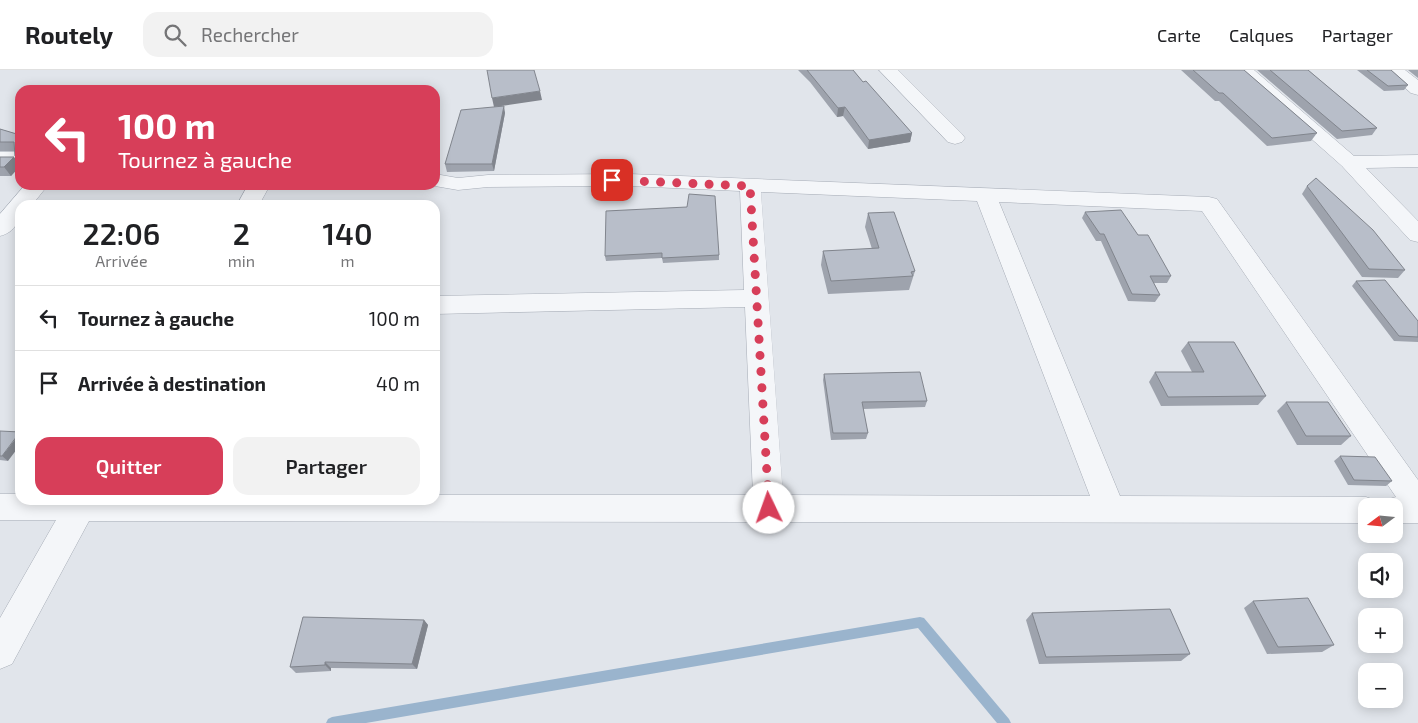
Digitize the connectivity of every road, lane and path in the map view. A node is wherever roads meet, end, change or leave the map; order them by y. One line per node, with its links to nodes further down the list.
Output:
1 (888, 70): 5 (street)
2 (1243, 70): 7 (street)
3 (1394, 70): 4 (street)
4 (1418, 89)
5 (955, 138)
6 (1418, 161): 7 (street)
7 (1349, 162): 15 (street)
8 (440, 181): 9 (street)
9 (750, 186): 11 (street); 16 (street)
10 (33, 190): 12 (street)
11 (986, 196): 18 (street); 24 (street)
12 (24, 200)
13 (15, 211): 14 (street)
14 (0, 229)
15 (1418, 235)
16 (757, 298): 17 (street); 23 (street)
17 (440, 305)
18 (1418, 504)
19 (41, 505): 22 (street)
20 (81, 505): 28 (street)
21 (357, 505): 23 (street)
22 (0, 507)
23 (769, 508): 24 (street)
24 (1110, 509): 25 (street)
25 (1358, 510)
26 (1403, 510): 27 (street)
27 (1418, 510)
28 (0, 652)

